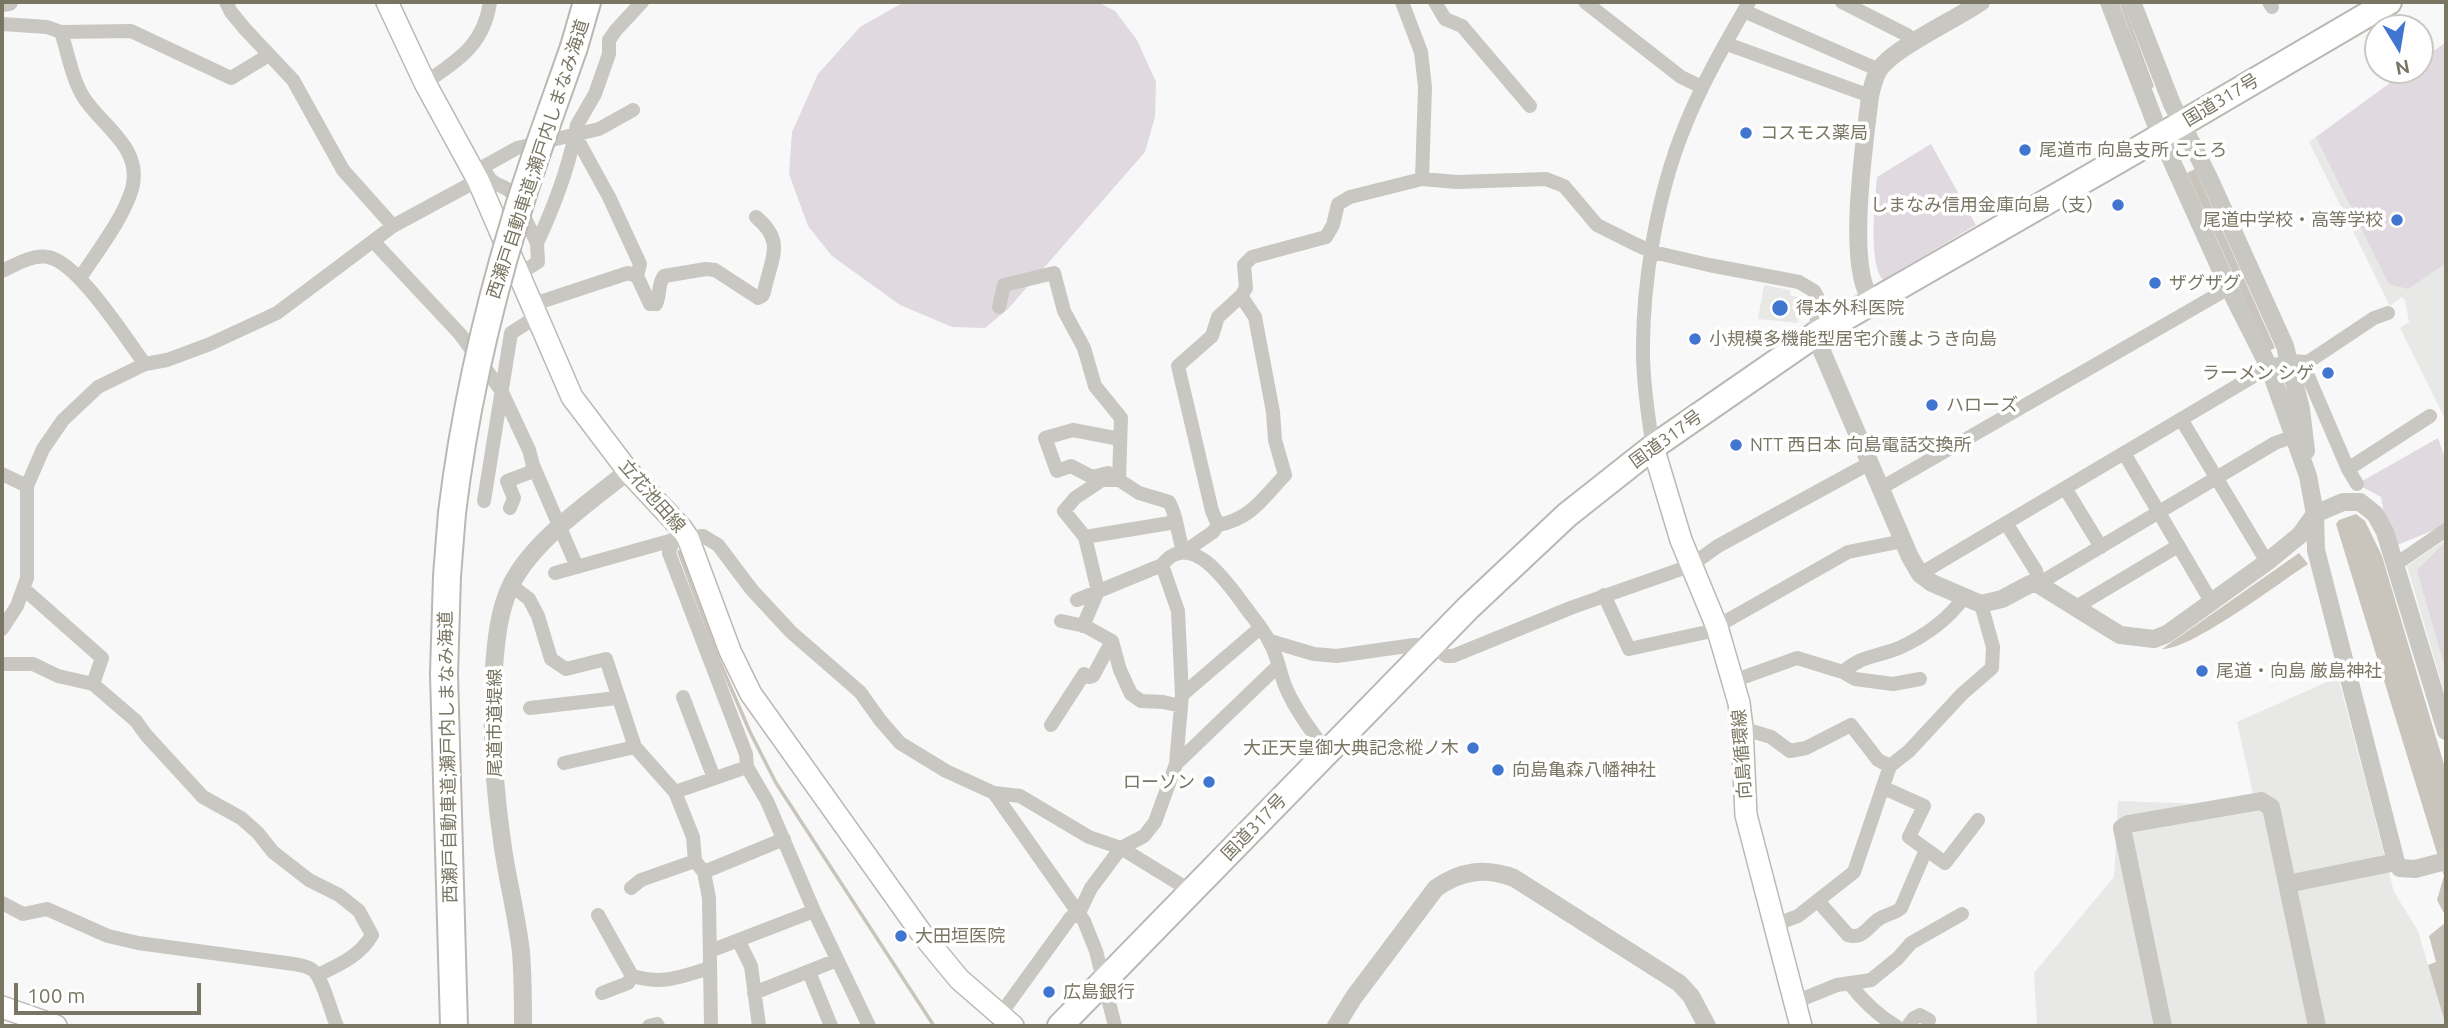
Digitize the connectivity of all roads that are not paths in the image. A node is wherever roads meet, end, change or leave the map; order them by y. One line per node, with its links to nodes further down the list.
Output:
1 (9, 2): 13 (street)
2 (226, 2): 21 (street)
3 (387, 2): 23 (main road, 立花池田線)
4 (489, 2): 23 (street)
5 (587, 2): 167 (highway, 西瀬戸自動車道;瀬戸内しまなみ海道, bridge)
6 (642, 2): 29 (street)
7 (1402, 2): 32 (street)
8 (1434, 2): 26 (street)
9 (1585, 2): 24 (street)
10 (1842, 2): 19 (street)
11 (2109, 2): 30 (street)
12 (2389, 2): 28 (highway, 国道317号)
13 (2, 3)
14 (2137, 3): 28 (street)
15 (1975, 4): 19 (street)
16 (1746, 7): 20 (street); 22 (street)
17 (2, 24): 18 (street)
18 (61, 32): 21 (street); 41 (street)
19 (1914, 43): 22 (street)
20 (1727, 44): 24 (street); 25 (street)
21 (269, 55): 34 (street)
22 (1879, 70): 25 (street)
23 (425, 83): 31 (main road, 立花池田線)
24 (1702, 87): 37 (street)
25 (1870, 96): 44 (street)
26 (1530, 106)
27 (633, 110): 29 (street)
28 (2182, 123): 30 (highway, 国道317号); 49 (street)
29 (575, 135): 31 (street); 36 (street); 40 (street)
30 (2161, 135): 42 (street); 44 (highway, 国道317号)
31 (479, 173): 34 (street); 36 (street); 39 (main road, 立花池田線)
32 (1422, 179): 37 (street); 43 (street)
33 (756, 217): 40 (street)
34 (393, 226): 35 (street)
35 (373, 241): 50 (street); 52 (street)
36 (537, 243): 39 (street)
37 (1653, 252): 48 (street); 57 (street)
38 (2, 271): 41 (street)
39 (518, 275): 46 (main road, 立花池田線)
40 (637, 276): 46 (street)
41 (80, 278): 50 (street)
42 (2230, 288): 51 (street); 68 (street)
43 (1241, 296): 76 (street); 76 (street)
44 (1872, 302): 48 (highway, 国道317号)
45 (999, 307): 56 (street)
46 (533, 311): 52 (street); 62 (main road, 立花池田線)
47 (2388, 313): 49 (street)
48 (1815, 335): 57 (highway, 国道317号); 59 (street)
49 (2289, 360): 51 (street); 55 (street); 61 (street)
50 (145, 364): 67 (street)
51 (2269, 366): 54 (street); 55 (street)
52 (501, 390): 60 (street); 70 (street)
53 (2430, 416): 61 (street)
54 (2181, 419): 58 (street); 65 (street)
55 (2300, 434): 65 (street); 73 (street)
56 (1120, 439): 64 (street); 64 (street)
57 (1653, 447): 88 (main road, 向島循環線); 109 (highway, 国道317号)
58 (2124, 453): 69 (street); 72 (street)
59 (1870, 463): 68 (street); 88 (street)
60 (533, 465): 71 (street); 77 (street)
61 (2348, 469): 66 (street)
62 (628, 471): 77 (street, 尾道市道堤線); 80 (main road, 立花池田線)
63 (2, 474): 67 (street)
64 (1119, 475): 74 (street); 79 (street)
65 (2217, 477): 72 (street); 85 (street)
66 (2357, 484)
67 (27, 486): 94 (street)
68 (1881, 488): 81 (street)
69 (2065, 488): 75 (street); 83 (street)
70 (484, 500)
71 (510, 508)
72 (2159, 513): 82 (street); 83 (street)
73 (2315, 514): 85 (street); 86 (street); 137 (street)
74 (1176, 522): 79 (street); 84 (street)
75 (2006, 523): 91 (street); 92 (street)
76 (1217, 525): 84 (street)
77 (560, 528): 89 (street); 93 (street, 尾道市道堤線)
78 (2446, 530): 86 (street)
79 (1085, 537): 95 (street)
80 (680, 539): 89 (street); 127 (street); 132 (street); 163 (main road, 立花池田線)
81 (1903, 541): 91 (street); 104 (street)
82 (2178, 546): 99 (street); 101 (street)
83 (2101, 547): 92 (street)
84 (1184, 552): 87 (street); 105 (street)
85 (2267, 562): 99 (street)
86 (2396, 564): 122 (street)
87 (1161, 565): 95 (street); 118 (street)
88 (1690, 566): 96 (street); 104 (main road, 向島循環線)
89 (577, 567): 90 (street)
90 (555, 573)
91 (1920, 574): 97 (street)
92 (2038, 584): 100 (street); 101 (street)
93 (512, 585): 117 (street); 168 (street, 尾道市道堤線)
94 (24, 589): 106 (street); 115 (street)
95 (1098, 591): 98 (street); 103 (street)
96 (1604, 595): 104 (street); 109 (street)
97 (1964, 597): 100 (street); 112 (street)
98 (1077, 600)
99 (2212, 603): 101 (street)
100 (1981, 604): 128 (street)
101 (2076, 607)
102 (1061, 621): 103 (street)
103 (1083, 626): 107 (street)
104 (1717, 627): 114 (main road, 向島循環線)
105 (1260, 628): 108 (street); 118 (street)
106 (2, 629)
107 (1112, 641): 118 (street); 120 (street)
108 (1270, 641): 109 (street); 111 (street)
109 (1433, 645): 124 (highway, 国道317号)
110 (2, 664): 115 (street)
111 (1279, 665): 124 (street); 126 (street)
112 (1843, 672): 113 (street); 114 (street)
113 (1920, 679)
114 (1733, 681): 121 (main road, 向島循環線)
115 (93, 684): 155 (street)
116 (683, 697): 129 (street)
117 (617, 698): 119 (street); 123 (street)
118 (1182, 701): 126 (street)
119 (530, 708)
120 (1051, 724)
121 (1742, 729): 128 (street); 149 (main road, 向島循環線)
122 (2446, 731)
123 (635, 747): 125 (street); 131 (street)
124 (1327, 752): 142 (highway, 国道317号)
125 (564, 763)
126 (1176, 764): 135 (street)
127 (747, 766): 129 (street); 134 (street)
128 (1889, 766): 130 (street)
129 (714, 778): 131 (street)
130 (1884, 789): 136 (street); 143 (street)
131 (675, 792): 139 (street)
132 (994, 793): 135 (street); 148 (street)
133 (1978, 820): 136 (street)
134 (784, 839): 139 (street); 145 (street)
135 (1121, 848): 142 (street); 148 (street)
136 (1926, 850): 143 (street)
137 (2396, 862): 138 (street); 140 (street)
138 (2442, 862)
139 (700, 867): 141 (street); 151 (street)
140 (2287, 884): 182 (street); 183 (street)
141 (631, 888)
142 (1191, 891): 157 (highway, 国道317号)
143 (1818, 901): 149 (street)
144 (2, 903): 155 (street)
145 (814, 911): 150 (street); 152 (street)
146 (1962, 914): 158 (street)
147 (597, 915): 156 (street)
148 (1078, 915): 157 (street); 163 (street)
149 (1774, 925): 161 (main road, 向島循環線)
150 (739, 942): 151 (street); 160 (street)
151 (710, 951): 153 (street)
152 (837, 960): 154 (street); 174 (street)
153 (710, 968): 156 (street); 171 (street)
154 (809, 972): 160 (street); 173 (street)
155 (318, 975): 166 (street)
156 (632, 975): 159 (street)
157 (1103, 981): 175 (highway, 国道317号); 176 (street)
158 (1849, 983): 161 (street); 180 (street)
159 (602, 993)
160 (754, 993): 172 (street)
161 (1795, 1002): 179 (main road, 向島循環線)
162 (2, 1007): 165 (main road)
163 (1007, 1020)
164 (1929, 1020): 181 (street)
165 (56, 1026)
166 (338, 1026)
167 (454, 1026)
168 (523, 1026)
169 (649, 1026): 170 (street)
170 (658, 1026)
171 (711, 1026)
172 (759, 1026)
173 (831, 1026)
174 (869, 1026)
175 (1060, 1026)
176 (1115, 1026)
177 (1336, 1026): 178 (street)
178 (1707, 1026)
179 (1801, 1026)
180 (1896, 1026)
181 (1908, 1026)
182 (2163, 1026)
183 (2317, 1026)

